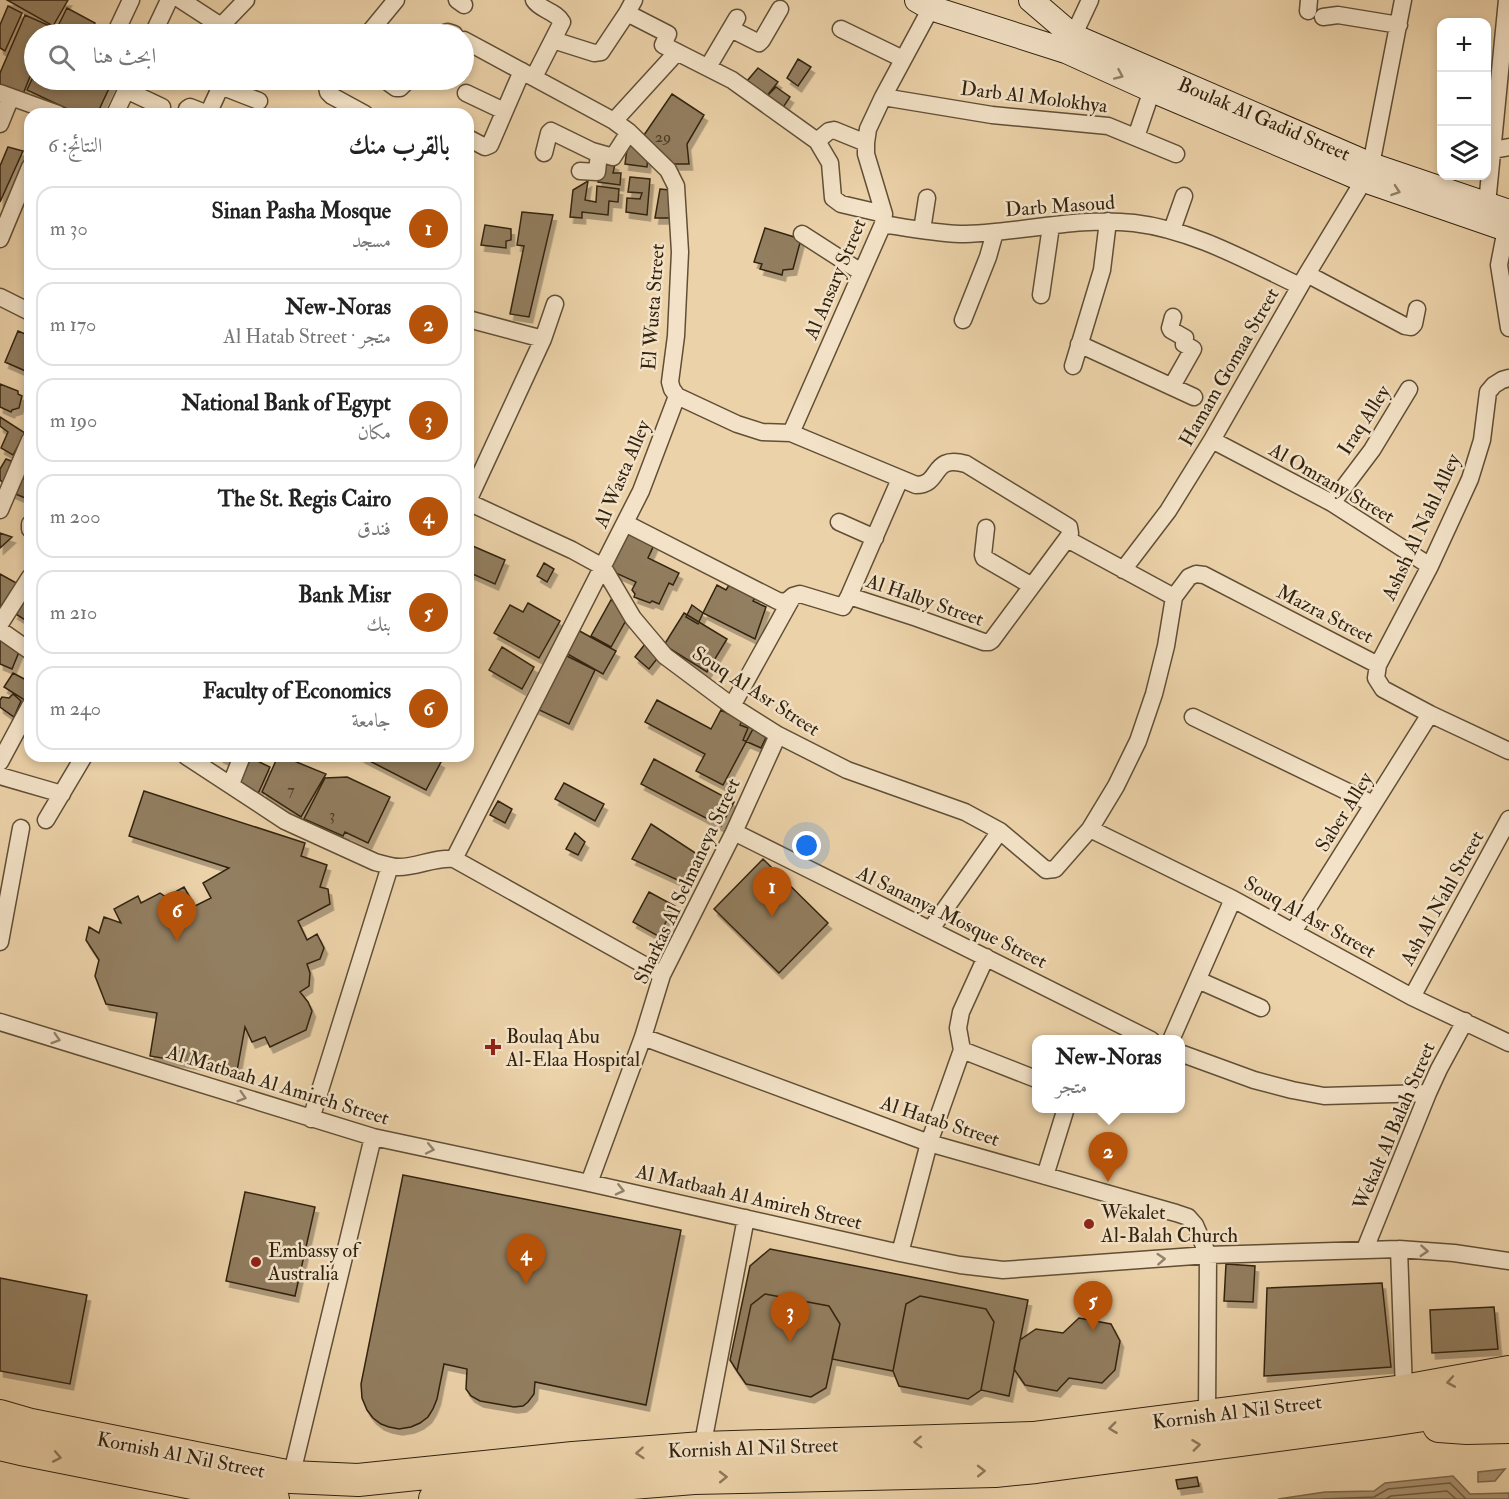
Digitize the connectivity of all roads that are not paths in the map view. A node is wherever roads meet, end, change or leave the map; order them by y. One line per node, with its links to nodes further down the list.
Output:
1 (131, 0): 15 (street)
2 (169, 0): 16 (street)
3 (181, 0): 17 (street)
4 (246, 0): 18 (street)
5 (396, 0): 19 (street)
6 (534, 0): 22 (street)
7 (1031, 0): 23 (street, Boulak Al Gadid Street)
8 (1090, 0): 23 (street)
9 (1403, 0): 20 (street)
10 (1507, 0): 26 (street)
11 (924, 4): 23 (street); 27 (street, Al Ansary Street)
12 (631, 6): 22 (street); 25 (street)
13 (780, 9): 28 (street)
14 (1313, 9): 20 (street)
15 (119, 24)
16 (158, 24)
17 (218, 24)
18 (223, 24)
19 (376, 24)
20 (1399, 25): 58 (street)
21 (841, 29): 27 (street)
22 (553, 40): 29 (street)
23 (1070, 43): 35 (street, Boulak Al Gadid Street, one-way to 35); 58 (street, Boulak Al Gadid Street)
24 (474, 45): 29 (street, El Wusta Street)
25 (677, 52): 28 (street); 46 (street)
26 (1505, 58): 53 (street)
27 (903, 59): 38 (street, Al Ansary Street)
28 (708, 67): 51 (street)
29 (528, 74): 45 (street); 46 (street, El Wusta Street)
30 (127, 90): 41 (street)
31 (136, 90): 42 (street)
32 (219, 90): 43 (street)
33 (231, 90): 39 (street)
34 (328, 90): 44 (street)
35 (1152, 90): 49 (street); 58 (street, Boulak Al Gadid Street)
36 (466, 93): 45 (street)
37 (5, 95): 40 (street); 47 (street)
38 (883, 97): 49 (street, Darb Al Molokhya); 52 (street, Al Ansary Street)
39 (259, 101)
40 (40, 108)
41 (118, 108)
42 (162, 108)
43 (211, 108)
44 (354, 108)
45 (504, 111): 50 (street)
46 (614, 121): 48 (street, El Wusta Street)
47 (0, 124)
48 (629, 132): 55 (street); 88 (street, El Wusta Street)
49 (1136, 137): 56 (street, Darb Al Molokhya)
50 (474, 141)
51 (817, 141): 52 (street); 62 (street, Darb Masoud)
52 (866, 143): 62 (street, Al Ansary Street)
53 (1501, 148): 63 (street)
54 (544, 153): 55 (street)
55 (599, 153): 57 (street)
56 (1176, 154)
57 (580, 171)
58 (1368, 173): 63 (street, Boulak Al Gadid Street); 72 (street, Hamam Gomaa Street)
59 (24, 181): 70 (street)
60 (1184, 196): 67 (street)
61 (927, 198): 66 (street)
62 (883, 219): 66 (street, Darb Masoud); 71 (street, Al Ansary Street)
63 (1499, 219): 81 (street)
64 (1108, 221): 65 (street, Darb Masoud); 67 (street, Darb Masoud); 83 (street)
65 (1051, 226): 68 (street, Darb Masoud); 73 (street)
66 (922, 230): 68 (street, Darb Masoud)
67 (1172, 230): 72 (street, Darb Masoud)
68 (995, 232): 80 (street)
69 (802, 234): 71 (street)
70 (0, 239)
71 (861, 272): 90 (street, Al Ansary Street)
72 (1304, 280): 77 (street, Darb Masoud); 91 (street, Hamam Gomaa Street)
73 (1041, 294)
74 (0, 298): 75 (street)
75 (24, 304)
76 (555, 304): 82 (street)
77 (1417, 309)
78 (1173, 317): 86 (street)
79 (474, 320): 82 (street)
80 (963, 320)
81 (1508, 321)
82 (543, 339): 94 (street)
83 (1079, 344): 84 (street); 86 (street)
84 (1073, 366)
85 (1509, 378): 103 (street, Ashsh Al Nahl Alley)
86 (1172, 386): 89 (street)
87 (1409, 389): 95 (street, Iraq Alley)
88 (677, 396): 90 (street); 99 (street, Al Wasta Alley)
89 (1194, 397)
90 (791, 433): 93 (street)
91 (1212, 440): 95 (street, Al Omrany Street); 105 (street, Hamam Gomaa Street)
92 (24, 454): 97 (street)
93 (900, 479): 101 (street); 102 (street, Al Halby Street)
94 (474, 489)
95 (1332, 503): 103 (street, Al Omrany Street)
96 (474, 505): 104 (street)
97 (0, 510)
98 (840, 522): 102 (street)
99 (625, 524): 104 (street, Al Wasta Alley); 108 (street, Al Halby Street)
100 (986, 528): 107 (street)
101 (1068, 533): 105 (street); 107 (street, Al Halby Street)
102 (875, 538): 109 (street, Al Halby Street)
103 (1430, 566): 114 (street, Ashsh Al Nahl Alley)
104 (603, 567): 115 (street, Souq Al Asr Street); 135 (street, Al Wasta Alley)
105 (1123, 570): 110 (street)
106 (24, 586): 111 (street)
107 (1032, 586): 109 (street, Al Halby Street)
108 (793, 596): 109 (street, Al Halby Street); 115 (street)
109 (849, 596)
110 (1174, 597): 114 (street, Mazra Street); 132 (street)
111 (0, 624)
112 (0, 630): 113 (street)
113 (24, 647)
114 (1378, 665): 116 (street, Mazra Street)
115 (732, 706): 119 (street, Souq Al Asr Street)
116 (1430, 714): 120 (street, Mazra Street); 128 (street, Saber Alley)
117 (24, 717): 121 (street)
118 (1194, 717): 128 (street)
119 (778, 735): 133 (street, Souq Al Asr Street); 134 (street, Sharkas Al Selmaneya Street)
120 (1509, 751)
121 (0, 762)
122 (81, 762): 127 (street)
123 (196, 762): 126 (street)
124 (240, 762): 126 (street)
125 (0, 776): 127 (street)
126 (231, 784): 136 (street)
127 (62, 794): 130 (street)
128 (1373, 804): 140 (street, Saber Alley)
129 (1509, 819): 144 (street, Ash Al Nahl Street)
130 (46, 820)
131 (21, 828): 139 (street)
132 (1090, 829): 133 (street, Souq Al Asr Street); 137 (street, Souq Al Asr Street)
133 (1000, 831): 138 (street)
134 (734, 832): 138 (street, Al Sananya Mosque Street); 142 (street, Sharkas Al Selmaneya Street)
135 (454, 859): 136 (street); 142 (street)
136 (390, 866): 157 (street)
137 (1233, 899): 140 (street, Souq Al Asr Street); 143 (street)
138 (931, 929): 141 (street, Al Sananya Mosque Street)
139 (1, 932)
140 (1293, 932): 144 (street, Souq Al Asr Street)
141 (986, 957): 148 (street, Al Sananya Mosque Street); 152 (street)
142 (662, 975): 150 (street, Sharkas Al Selmaneya Street)
143 (1198, 980): 145 (street); 149 (street)
144 (1412, 997): 146 (street, Souq Al Asr Street)
145 (1261, 1008)
146 (1465, 1021): 151 (street, Souq Al Asr Street); 155 (street, Wekalt Al Balah Street)
147 (0, 1022): 157 (street, Al Matbaah Al Amireh Street, one-way to 157)
148 (1141, 1035)
149 (1173, 1035)
150 (643, 1037): 159 (street, Al Hatab Street); 161 (street, Sharkas Al Selmaneya Street)
151 (1509, 1043)
152 (962, 1050): 154 (street); 159 (street)
153 (1185, 1055): 155 (street)
154 (1032, 1077)
155 (1428, 1093): 163 (street, Wekalt Al Balah Street)
156 (1064, 1113): 160 (street)
157 (310, 1119): 158 (street, Al Matbaah Al Amireh Street)
158 (373, 1137): 161 (street, Al Matbaah Al Amireh Street, one-way to 161); 177 (street)
159 (929, 1143): 160 (street, Al Hatab Street); 165 (street)
160 (1045, 1176): 166 (street, Al Hatab Street)
161 (590, 1183): 162 (street, Al Matbaah Al Amireh Street, one-way to 162)
162 (746, 1218): 165 (street, Al Matbaah Al Amireh Street); 176 (street)
163 (1365, 1249): 164 (street, Al Matbaah Al Amireh Street); 166 (street, Al Matbaah Al Amireh Street)
164 (1399, 1249): 167 (street, Al Matbaah Al Amireh Street, one-way to 167); 169 (street)
165 (900, 1253): 166 (street, Al Matbaah Al Amireh Street, one-way to 166)
166 (1208, 1255): 172 (street)
167 (1509, 1261)
168 (1509, 1371): 169 (highway, Kornish Al Nil Street, one-way to 169)
169 (1404, 1391): 172 (highway, Kornish Al Nil Street)
170 (1509, 1401): 173 (highway, Kornish Al Nil Street)
171 (0, 1416): 177 (highway, Kornish Al Nil Street)
172 (1207, 1416): 176 (highway, Kornish Al Nil Street, one-way to 176)
173 (1384, 1421): 174 (highway); 178 (highway, Kornish Al Nil Street, one-way to 173)
174 (1509, 1427)
175 (0, 1444): 177 (highway, Kornish Al Nil Street, one-way to 177)
176 (702, 1448): 177 (highway, Kornish Al Nil Street, one-way to 177)
177 (282, 1488)
178 (435, 1499)

